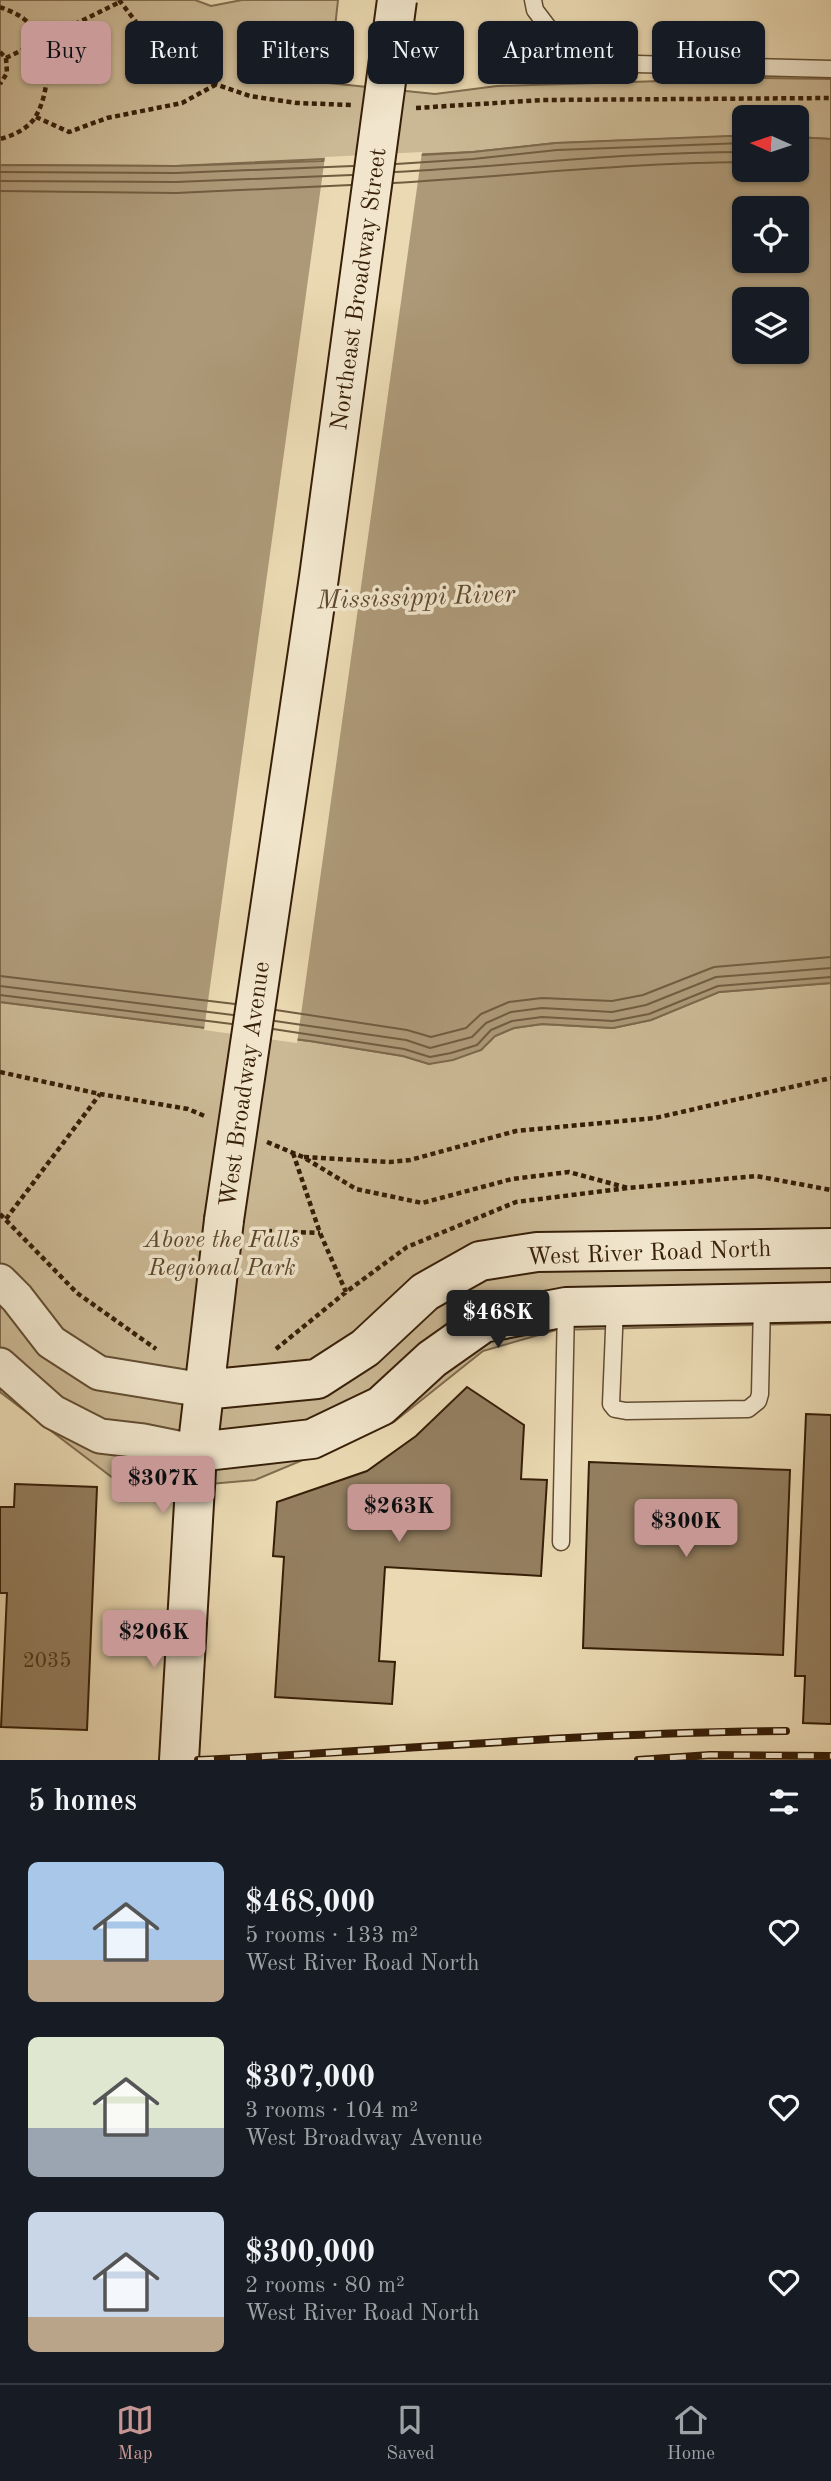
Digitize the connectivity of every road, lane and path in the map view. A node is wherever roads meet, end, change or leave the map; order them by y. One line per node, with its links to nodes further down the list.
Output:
1 (397, 0): 20 (main road, Northeast Broadway Street, bridge)
2 (533, 0): 11 (lane)
3 (121, 1): 6 (path); 7 (path)
4 (0, 7): 5 (path)
5 (27, 21)
6 (79, 21)
7 (136, 21)
8 (21, 50): 10 (path)
9 (0, 52): 10 (path)
10 (6, 58): 12 (path)
11 (831, 69)
12 (0, 84)
13 (46, 84): 18 (path)
14 (215, 84): 16 (path); 18 (path)
15 (831, 98): 17 (path)
16 (361, 106)
17 (413, 108)
18 (36, 117): 19 (path)
19 (0, 138)
20 (319, 578): 42 (main road, West Broadway Avenue, bridge)
21 (0, 1072): 23 (path)
22 (831, 1078): 27 (path)
23 (100, 1094): 24 (path); 30 (path)
24 (211, 1119)
25 (258, 1138): 26 (path)
26 (293, 1153): 27 (path); 32 (path)
27 (303, 1157): 28 (path)
28 (831, 1191)
29 (0, 1214): 30 (path)
30 (6, 1219): 40 (path)
31 (267, 1231): 32 (path)
32 (320, 1233): 35 (path)
33 (831, 1248): 42 (main road, West River Road North)
34 (0, 1281): 42 (street, West River Road North)
35 (346, 1292)
36 (831, 1302): 37 (main road)
37 (762, 1303): 38 (main road); 38 (lane)
38 (615, 1306): 39 (main road)
39 (566, 1307): 43 (main road); 44 (lane)
40 (156, 1349)
41 (0, 1365): 43 (street)
42 (203, 1390): 43 (main road, West Broadway Avenue)
43 (197, 1452): 45 (main road, West Broadway Avenue)
44 (561, 1542)
45 (178, 1760)

